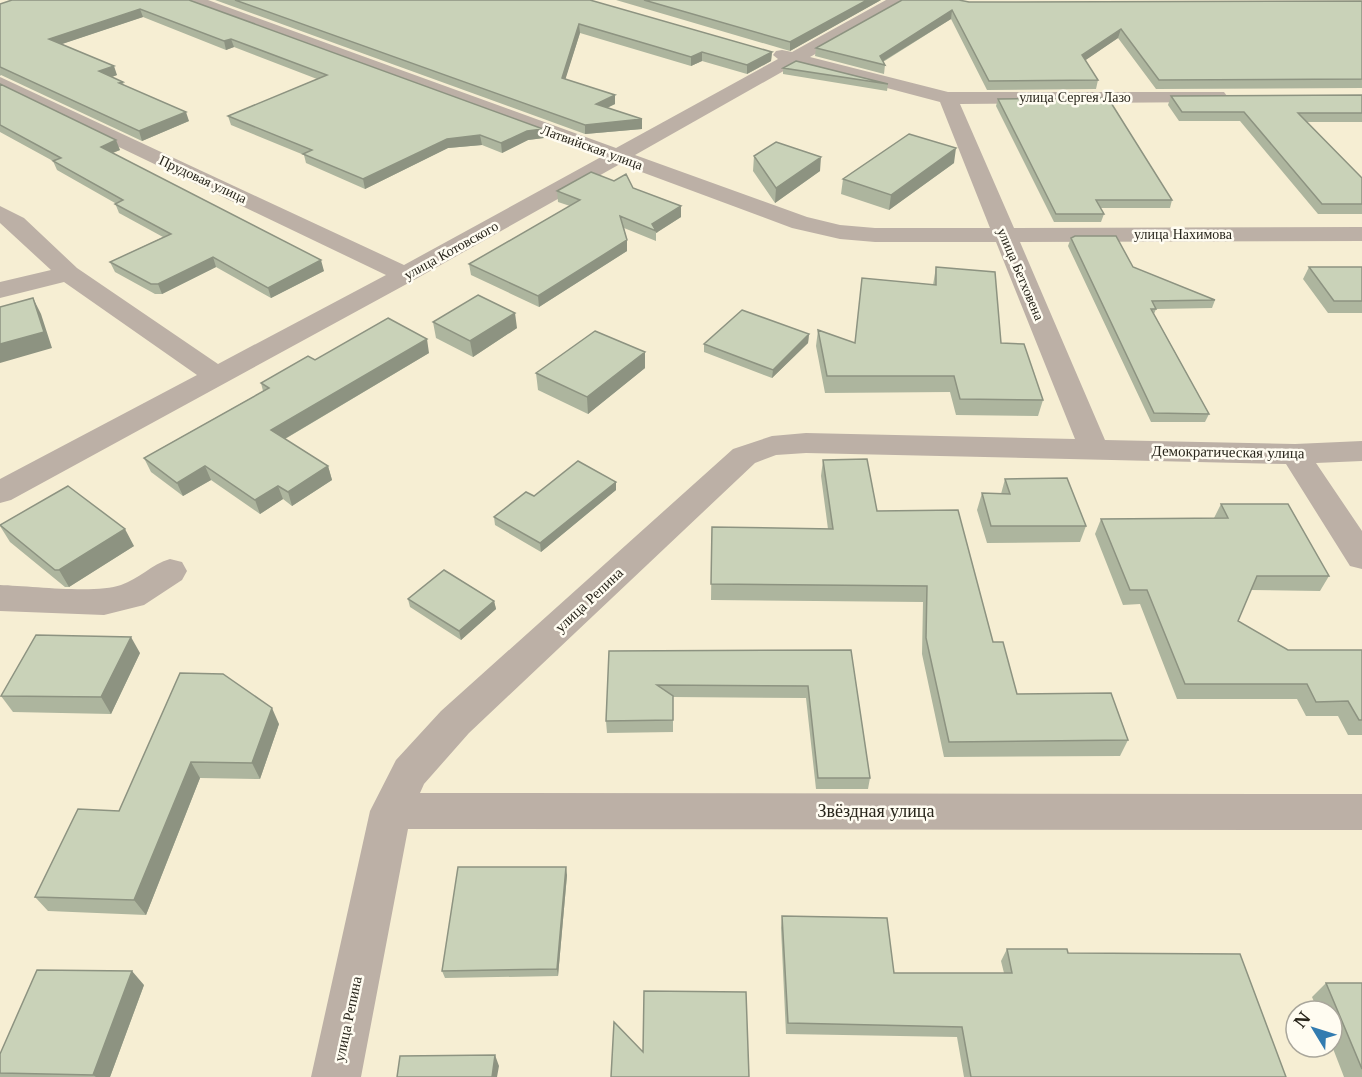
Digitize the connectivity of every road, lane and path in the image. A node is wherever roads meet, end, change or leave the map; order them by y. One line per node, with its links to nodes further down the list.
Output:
1 (192, 0): 8 (street, Латвийская улица)
2 (898, 0): 4 (street, улица Котовского)
3 (771, 52): 4 (street, улица Сергея Лазо)
4 (794, 59): 7 (street, улица Сергея Лазо); 8 (street, улица Котовского)
5 (0, 83): 13 (street, Прудовая улица)
6 (1232, 96): 7 (street, улица Сергея Лазо)
7 (948, 98): 11 (street, улица Бетховена)
8 (619, 157): 11 (street, Латвийская улица); 13 (street, улица Котовского)
9 (0, 213): 12 (street)
10 (1362, 234): 11 (street, улица Нахимова)
11 (1004, 235): 16 (street, улица Бетховена)
12 (68, 273): 14 (street); 15 (street)
13 (405, 275): 15 (street, улица Котовского)
14 (0, 290)
15 (216, 376): 19 (street, улица Котовского)
16 (1094, 450): 18 (street, Демократическая улица); 23 (street, улица Репина)
17 (1362, 451): 18 (street, Демократическая улица)
18 (1295, 454): 20 (street)
19 (0, 492)
20 (1362, 556)
21 (170, 571): 22 (street)
22 (0, 598)
23 (391, 811): 24 (street, Звёздная улица); 25 (street, улица Репина)
24 (1362, 812)
25 (336, 1077)

